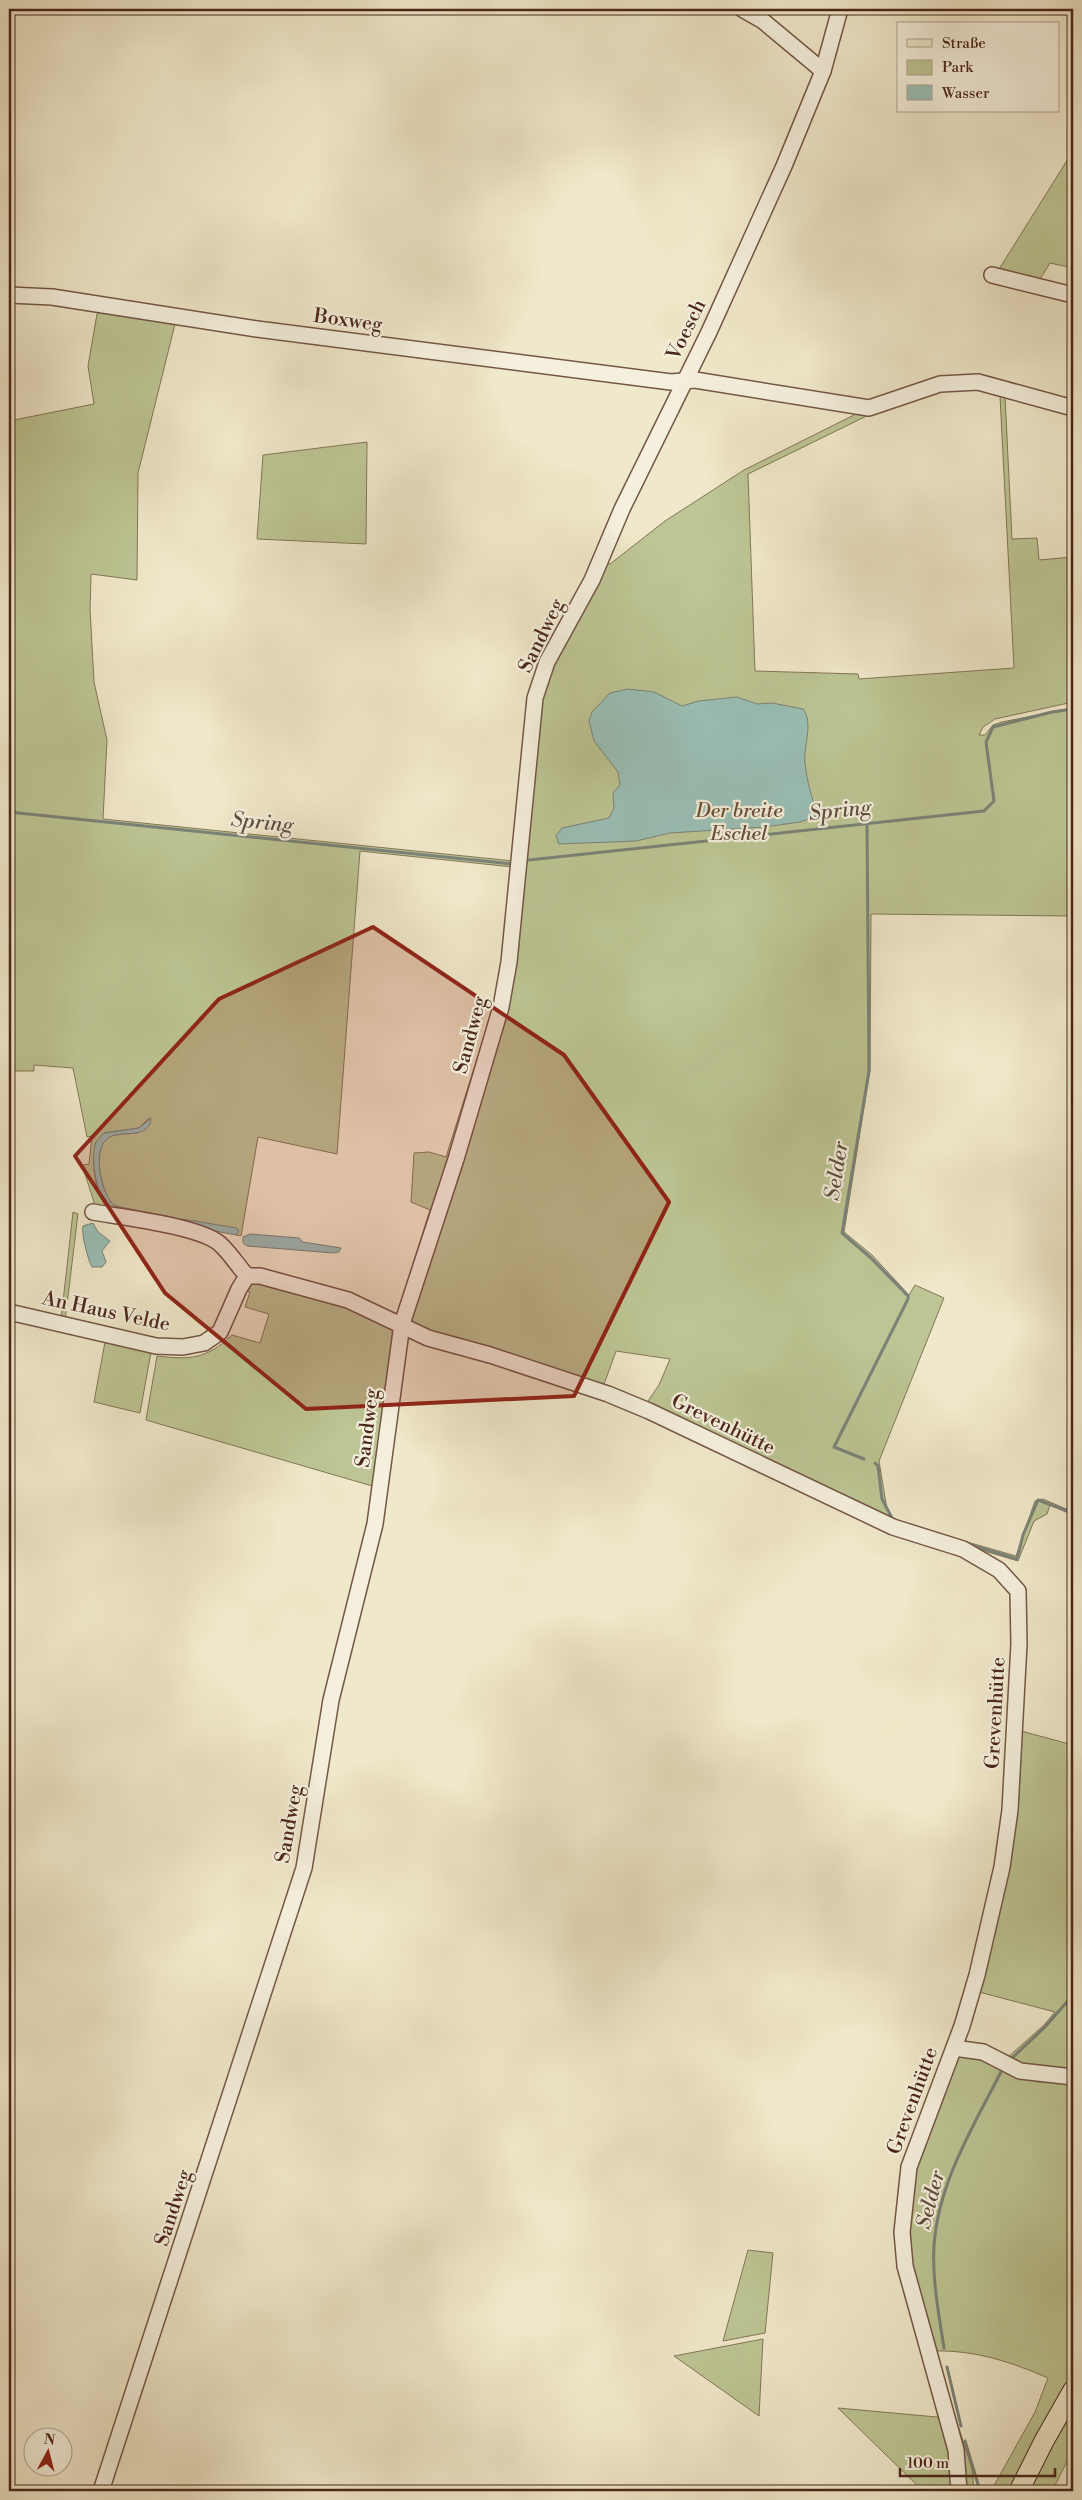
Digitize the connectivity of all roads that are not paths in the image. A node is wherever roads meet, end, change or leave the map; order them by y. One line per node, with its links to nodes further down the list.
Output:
1 (742, 9): 3 (street)
2 (840, 9): 3 (street, Voesch)
3 (823, 72): 7 (street, Voesch)
4 (992, 275): 6 (street)
5 (9, 295): 7 (street, Boxweg)
6 (1073, 296)
7 (683, 381): 8 (street, Voesch); 12 (street, Sandweg)
8 (1073, 408)
9 (93, 1212): 10 (street)
10 (247, 1276): 11 (street, An Haus Velde); 12 (street)
11 (9, 1312)
12 (402, 1324): 13 (street, Grevenhütte); 18 (street, Sandweg)
13 (962, 2026): 14 (street, Grevenhütte); 15 (street)
14 (954, 2048): 15 (street); 19 (street, Grevenhütte)
15 (983, 2052): 16 (street)
16 (1073, 2077)
17 (1073, 2390): 20 (main road)
18 (101, 2491)
19 (959, 2491)
20 (1019, 2491)

